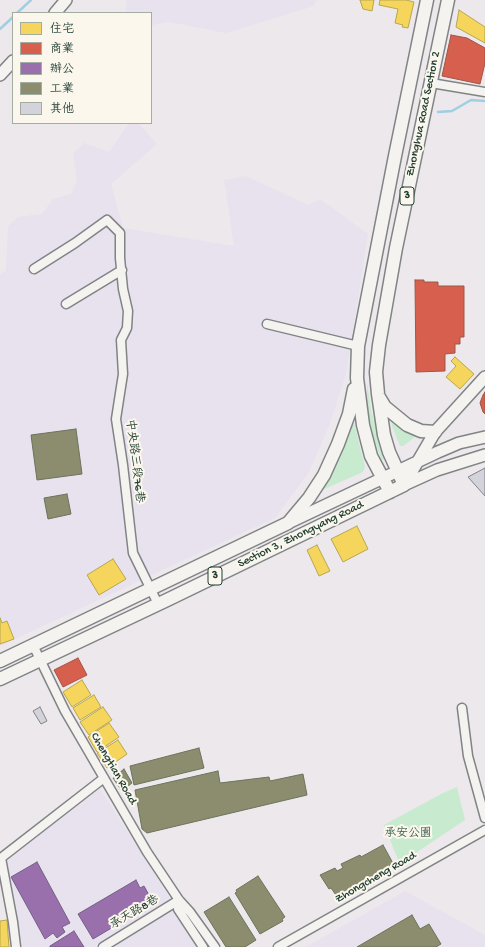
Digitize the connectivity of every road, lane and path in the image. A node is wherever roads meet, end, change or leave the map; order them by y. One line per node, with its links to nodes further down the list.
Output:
1 (66, 0): 4 (main road)
2 (427, 0): 13 (main road, Zhonghua Road Section 2 / 3)
3 (448, 0): 7 (main road, Zhonghua Road Section 2 / 3)
4 (56, 12)
5 (12, 62): 6 (main road)
6 (0, 75)
7 (431, 83): 8 (street); 16 (main road, Zhonghua Road Section 2 / 3)
8 (485, 92)
9 (34, 269): 10 (street, 中央路三段76巷)
10 (122, 270): 11 (street); 26 (street, 中央路三段76巷)
11 (66, 304)
12 (267, 324): 13 (street)
13 (358, 346): 15 (main road, Zhonghua Road Section 2 / 3)
14 (485, 377): 17 (main road)
15 (357, 378): 22 (main road, 3); 25 (main road, 3)
16 (378, 394): 17 (main road); 21 (main road, 3)
17 (435, 432): 20 (main road)
18 (485, 437): 20 (main road, Section 3, Zhongyang Road)
19 (485, 455): 23 (main road)
20 (417, 462): 21 (main road, Section 3, Zhongyang Road); 23 (main road)
21 (397, 471): 22 (main road, Section 3, Zhongyang Road); 23 (main road, 3)
22 (382, 478): 24 (main road, 3); 25 (main road, Section 3, Zhongyang Road)
23 (404, 485): 24 (main road, Section 3, Zhongyang Road / 3)
24 (390, 492): 27 (main road, Section 3, Zhongyang Road / 3)
25 (288, 524): 26 (main road, Section 3, Zhongyang Road / 3)
26 (150, 589): 27 (street, 中央路三段76巷); 28 (main road, Section 3, Zhongyang Road / 3)
27 (158, 604): 29 (main road, Section 3, Zhongyang Road / 3)
28 (33, 645): 29 (street, Chengtian Road); 30 (main road, Section 3, Zhongyang Road / 3)
29 (40, 660): 31 (main road, Section 3, Zhongyang Road / 3); 33 (street, Chengtian Road)
30 (0, 661)
31 (0, 679)
32 (462, 708): 34 (street)
33 (104, 778): 36 (street); 37 (street, Chengtian Road)
34 (485, 818)
35 (485, 830): 42 (street, Zhongcheng Road)
36 (0, 858): 38 (street)
37 (179, 900): 39 (street, 承天路8巷); 40 (street, Chengtian Road); 41 (street, Chengtian Road)
38 (16, 947)
39 (103, 947)
40 (203, 947)
41 (215, 947)
42 (278, 947)

